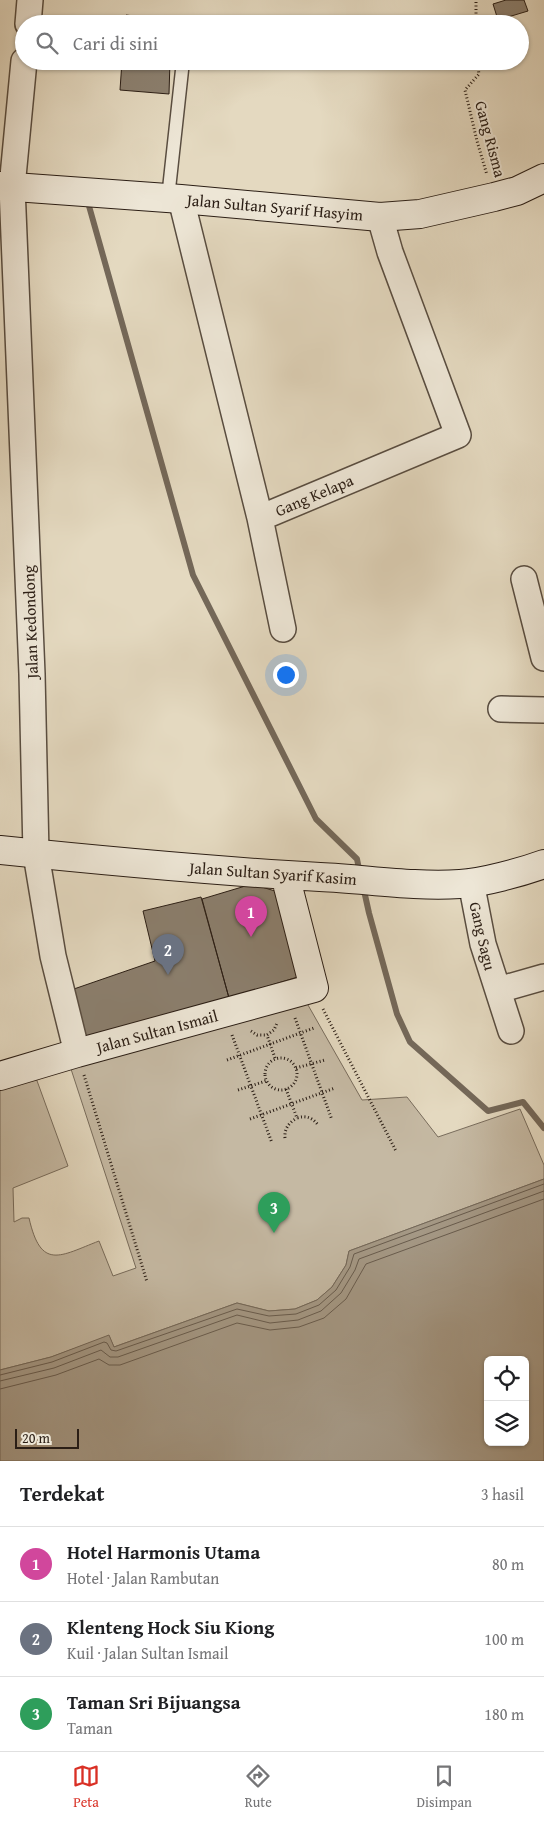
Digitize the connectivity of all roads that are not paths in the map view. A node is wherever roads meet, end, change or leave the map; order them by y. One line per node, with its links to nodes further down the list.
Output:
1 (30, 0): 2 (street)
2 (29, 15)
3 (23, 70): 6 (street, Jalan Kedondong)
4 (182, 70): 7 (lane)
5 (544, 178): 8 (street, Jalan Sultan Syarif Hasyim)
6 (6, 186): 7 (street, Jalan Sultan Syarif Hasyim); 16 (street, Jalan Kedondong)
7 (174, 198): 8 (street, Jalan Sultan Syarif Hasyim); 9 (street, Gang Kelapa)
8 (380, 217): 9 (street, Gang Kelapa)
9 (260, 518): 11 (street)
10 (524, 579): 12 (street)
11 (283, 629)
12 (544, 658)
13 (501, 709): 14 (street)
14 (544, 710)
15 (0, 850): 16 (street, Jalan Sultan Syarif Kasim)
16 (36, 854): 18 (street, Jalan Sultan Syarif Kasim); 23 (street, Jalan Kedondong)
17 (544, 864): 19 (street, Jalan Sultan Syarif Kasim)
18 (285, 875): 19 (street, Jalan Sultan Syarif Kasim); 23 (street, Jalan Sultan Ismail)
19 (471, 882): 21 (street, Gang Sagu)
20 (544, 977): 21 (street, Gang Sagu)
21 (498, 990): 22 (street, Gang Sagu)
22 (511, 1031)
23 (77, 1053): 24 (street, Jalan Sultan Ismail)
24 (0, 1076)

